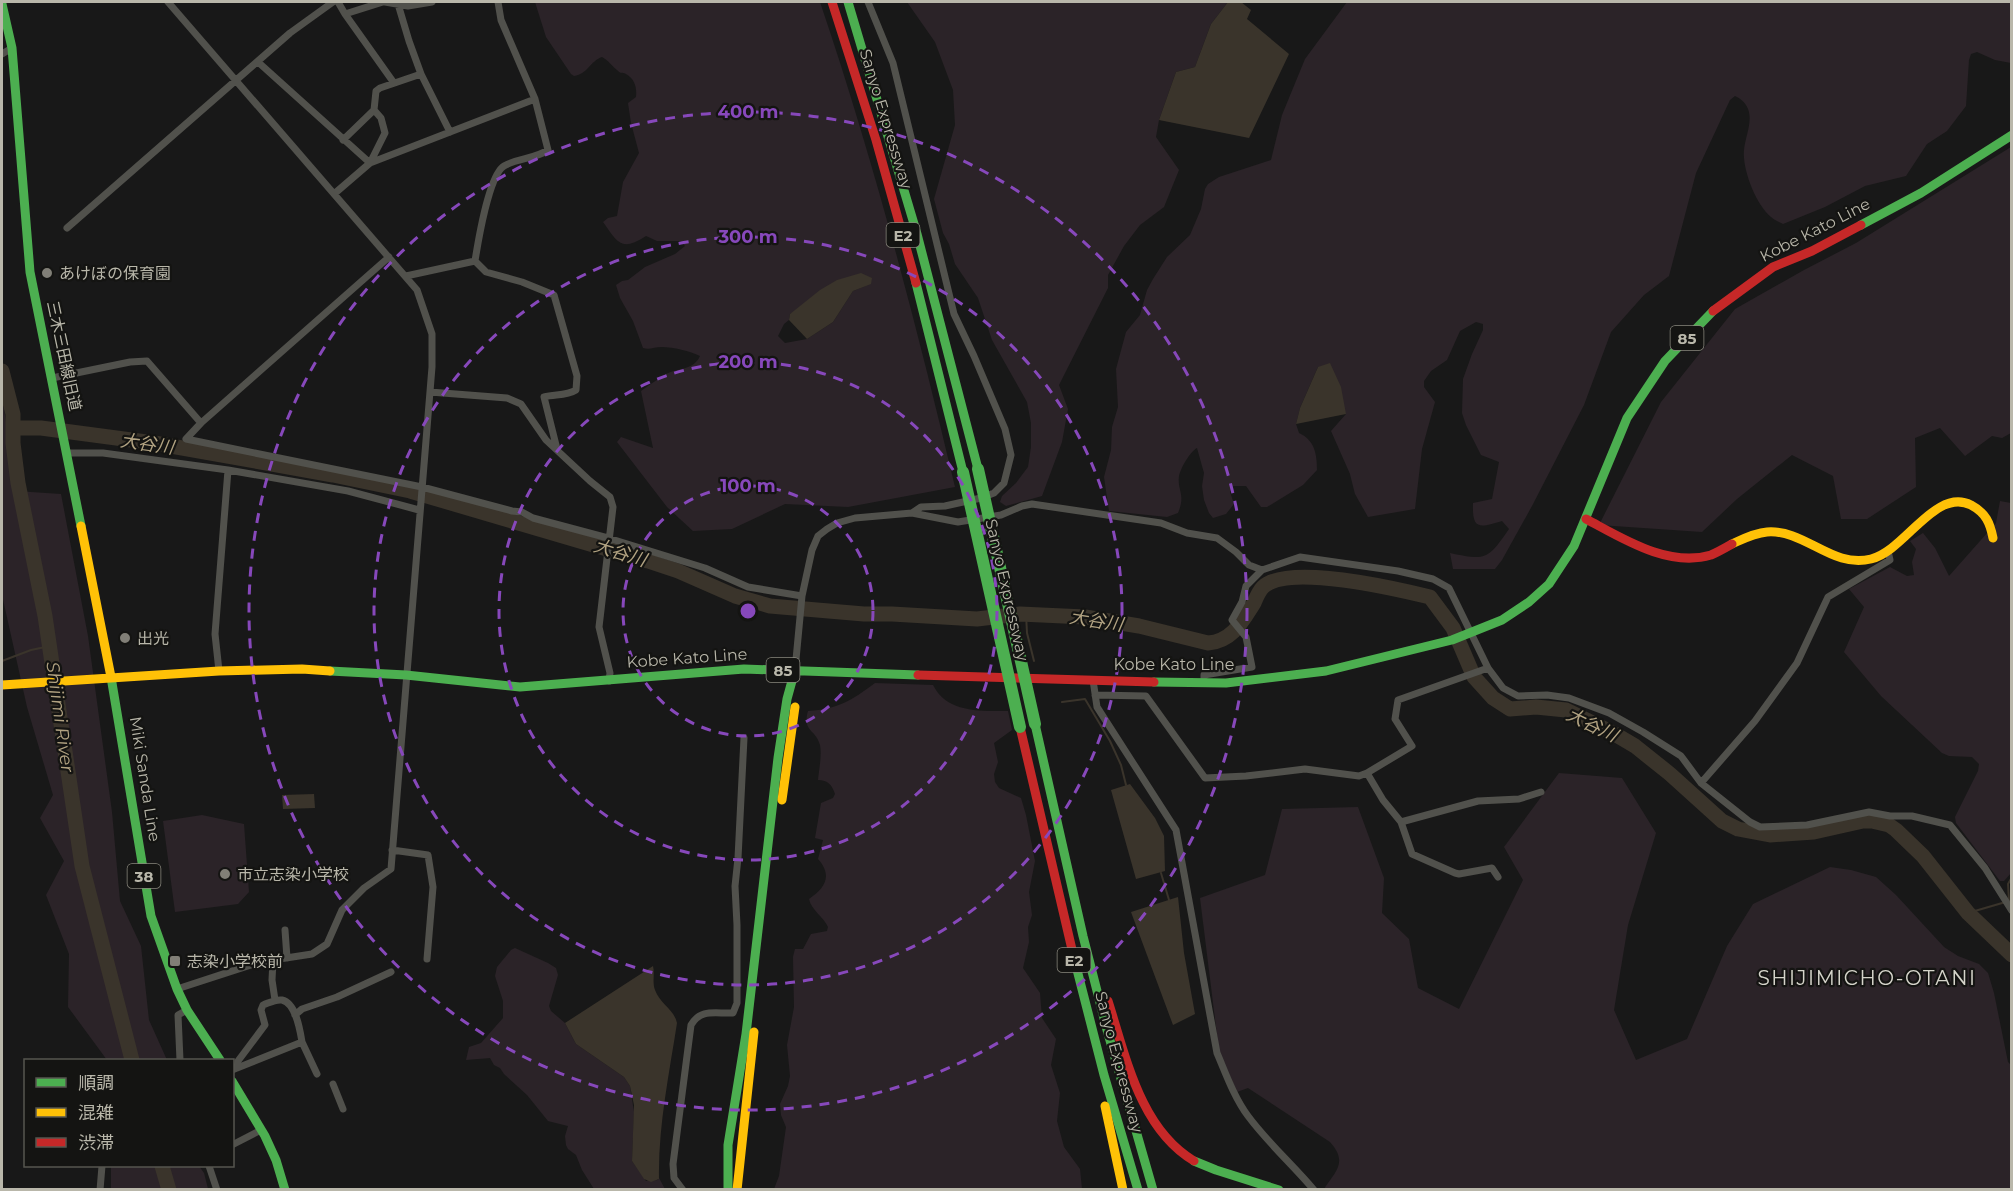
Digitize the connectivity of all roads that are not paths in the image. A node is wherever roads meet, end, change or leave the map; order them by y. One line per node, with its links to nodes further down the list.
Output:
1 (171, 2): 16 (street)
2 (333, 2): 14 (street)
3 (338, 2): 12 (street)
4 (384, 2): 11 (street); 12 (street)
5 (432, 2): 11 (street)
6 (498, 2): 18 (street)
7 (832, 2): 63 (main road, Sanyo Expressway / E2, bridge)
8 (848, 2): 62 (main road, Sanyo Expressway / E2, bridge)
9 (868, 2): 37 (street)
10 (2, 4): 13 (main road, 三木三田線旧道)
11 (398, 4): 15 (street)
12 (345, 14): 17 (street)
13 (7, 51): 29 (main road, 三木三田線旧道)
14 (258, 62): 16 (street); 22 (street)
15 (421, 74): 17 (street); 20 (street)
16 (236, 81): 24 (street); 25 (street)
17 (394, 83): 19 (street)
18 (535, 99): 20 (street); 27 (street)
19 (374, 110): 22 (street); 23 (street)
20 (450, 132): 23 (street)
21 (2012, 135): 38 (main road, Kobe Kato Line / 85)
22 (343, 140): 23 (street)
23 (370, 163): 24 (street)
24 (334, 194): 26 (street)
25 (67, 228)
26 (389, 257): 28 (street); 31 (street)
27 (475, 261): 28 (street); 32 (street)
28 (406, 276): 30 (street)
29 (51, 378): 31 (street); 33 (main road, 三木三田線旧道)
30 (430, 392): 32 (street); 35 (street)
31 (201, 423): 35 (street)
32 (557, 449): 40 (street)
33 (67, 453): 34 (street); 49 (main road, 三木三田線旧道)
34 (228, 470): 36 (street); 47 (street)
35 (422, 487): 36 (street); 40 (street)
36 (419, 510): 48 (street)
37 (912, 513): 42 (street); 43 (street)
38 (1586, 519): 41 (main road); 44 (main road, Kobe Kato Line / 85)
39 (1993, 538): 41 (main road)
40 (608, 540): 43 (street); 50 (street)
41 (1888, 551): 57 (street)
42 (1262, 570): 44 (street); 52 (street)
43 (801, 599): 46 (street)
44 (1468, 635): 45 (street); 52 (main road, Kobe Kato Line / 85)
45 (1485, 669): 56 (street); 57 (street)
46 (795, 670): 50 (main road, Kobe Kato Line / 85); 51 (main road, Kobe Kato Line / 85); 90 (main road); 91 (main road)
47 (219, 671): 48 (main road, Kobe Kato Line / 85); 49 (main road, Kobe Kato Line / 85)
48 (406, 675): 50 (main road, Kobe Kato Line / 85); 60 (street)
49 (111, 677): 53 (main road); 70 (main road, Miki Sanda Line / 38)
50 (609, 681)
51 (1093, 681): 52 (main road, Kobe Kato Line / 85); 54 (street)
52 (1204, 682)
53 (2, 687)
54 (1095, 695): 56 (street); 96 (street)
55 (744, 738): 89 (street)
56 (1367, 773): 59 (street)
57 (1701, 783): 64 (street)
58 (1541, 792): 59 (street)
59 (1401, 822): 61 (street)
60 (392, 850): 66 (street); 67 (street)
61 (1498, 877)
62 (1070, 880): 94 (main road, Sanyo Expressway / E2); 95 (main road)
63 (1060, 900): 92 (main road); 93 (main road, Sanyo Expressway / E2)
64 (2012, 910)
65 (285, 930): 66 (street)
66 (287, 958): 68 (street)
67 (427, 959)
68 (273, 960): 70 (street); 71 (street)
69 (391, 972): 73 (street)
70 (177, 989): 72 (main road, Miki Sanda Line / 38)
71 (275, 1000): 73 (street); 77 (street)
72 (187, 1010): 75 (street); 76 (main road, Miki Sanda Line / 38)
73 (296, 1015): 74 (street)
74 (302, 1042): 77 (street); 78 (street)
75 (180, 1059)
76 (219, 1059)
77 (235, 1069)
78 (317, 1074)
79 (234, 1084): 82 (main road)
80 (333, 1084): 81 (street)
81 (343, 1109)
82 (261, 1130): 83 (street); 88 (main road)
83 (234, 1144)
84 (102, 1167): 86 (street)
85 (209, 1167): 87 (street)
86 (100, 1190)
87 (217, 1190)
88 (285, 1190)
89 (683, 1190)
90 (728, 1190)
91 (737, 1190)
92 (1123, 1190)
93 (1138, 1190)
94 (1153, 1190)
95 (1279, 1190)
96 (1314, 1190)

